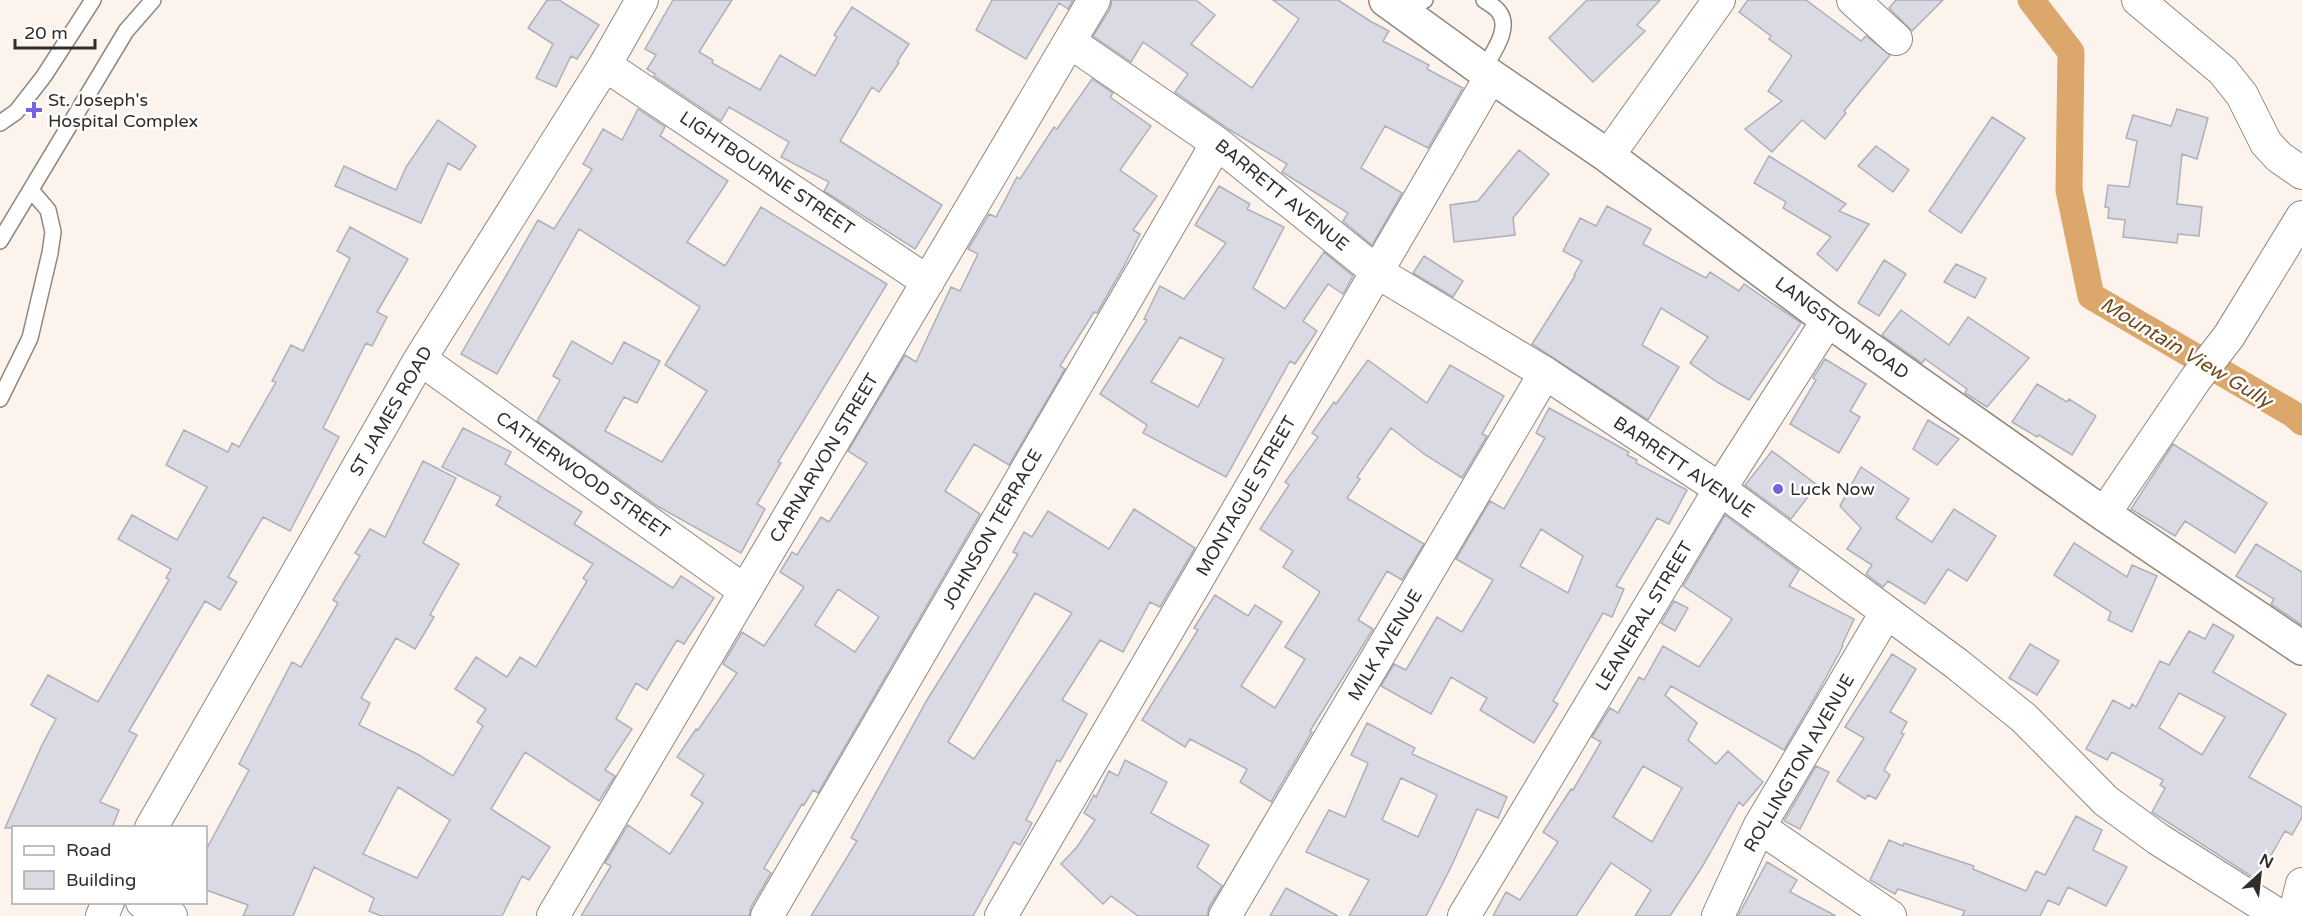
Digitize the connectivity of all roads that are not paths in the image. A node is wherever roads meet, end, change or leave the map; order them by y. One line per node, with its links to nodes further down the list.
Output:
1 (93, 0): 14 (lane)
2 (153, 0): 18 (lane)
3 (642, 0): 12 (street, ST JAMES ROAD)
4 (1094, 0): 11 (street, CARNARVON STREET)
5 (1484, 0): 13 (lane)
6 (1719, 0): 16 (street)
7 (1853, 0): 10 (street)
8 (2138, 0): 17 (street)
9 (1405, 4): 13 (street, LANGSTON ROAD)
10 (1896, 39)
11 (1070, 42): 15 (street, BARRETT AVENUE); 22 (street, CARNARVON STREET)
12 (605, 65): 22 (street, LIGHTBOURNE STREET); 24 (street, ST JAMES ROAD)
13 (1487, 73): 16 (street, LANGSTON ROAD); 21 (street, MONTAGUE STREET)
14 (0, 123)
15 (1217, 143): 21 (street, BARRETT AVENUE); 38 (street, JOHNSON TERRACE)
16 (1608, 156): 23 (street, LANGSTON ROAD)
17 (2302, 173)
18 (31, 190): 20 (lane); 26 (lane)
19 (2302, 217): 28 (street)
20 (0, 241)
21 (1377, 272): 25 (street, BARRETT AVENUE); 39 (street, MONTAGUE STREET)
22 (928, 282): 29 (street, CARNARVON STREET)
23 (1828, 320): 27 (street, LEANERAL STREET); 28 (street, LANGSTON ROAD)
24 (420, 359): 29 (street, CATHERWOOD STREET); 32 (street, ST JAMES ROAD)
25 (1545, 373): 27 (street, BARRETT AVENUE); 40 (street, MILK AVENUE)
26 (0, 399)
27 (1720, 489): 30 (street, BARRETT AVENUE); 41 (street, LEANERAL STREET)
28 (2104, 514): 31 (street, LANGSTON ROAD)
29 (745, 591): 37 (street, CARNARVON STREET)
30 (1887, 613): 33 (street, ROLLINGTON AVENUE); 44 (street, BARRETT AVENUE)
31 (2302, 648)
32 (152, 826)
33 (1759, 827): 42 (street, ROLLINGTON AVENUE); 43 (street)
34 (2302, 884): 45 (street)
35 (144, 904): 36 (street)
36 (171, 916)
37 (553, 916)
38 (766, 916)
39 (1001, 916)
40 (1225, 916)
41 (1464, 916)
42 (1718, 916)
43 (1890, 916)
44 (2280, 916)
45 (2294, 916)

